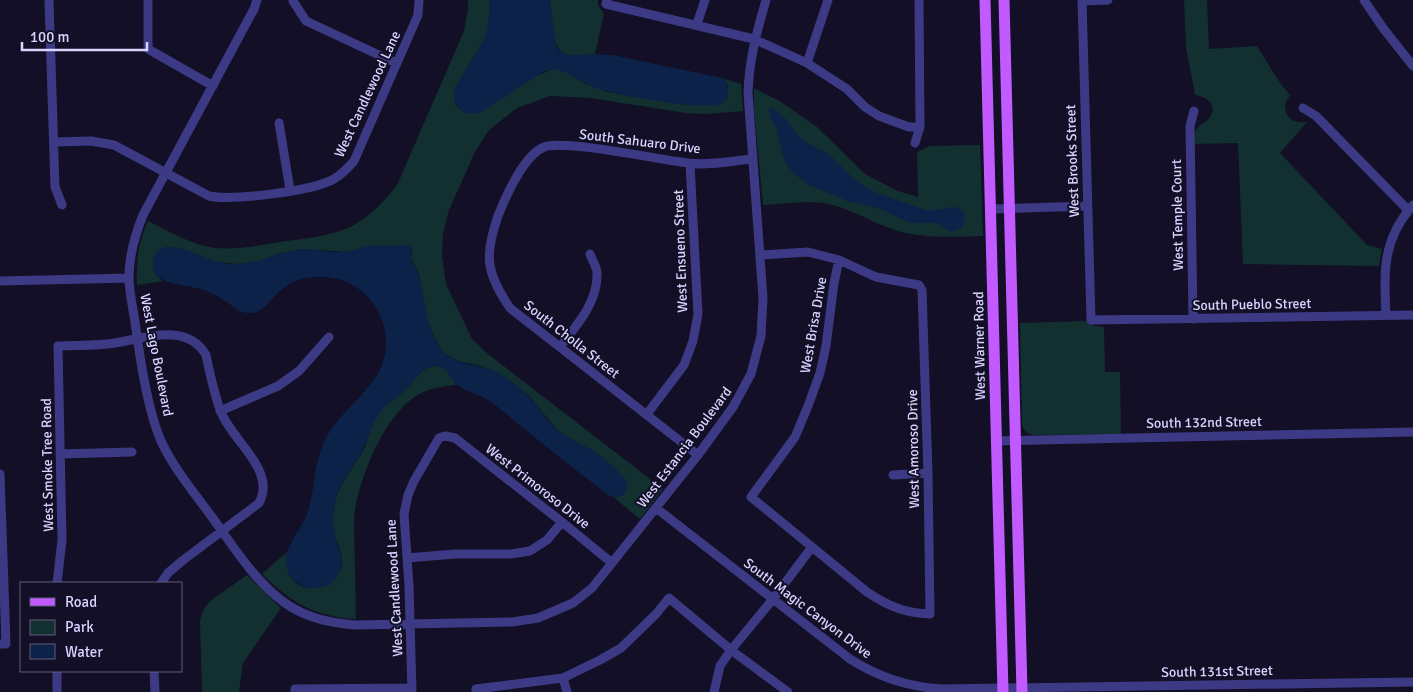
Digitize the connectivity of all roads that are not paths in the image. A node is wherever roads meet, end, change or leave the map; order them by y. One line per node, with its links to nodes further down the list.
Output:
1 (49, 0): 26 (street)
2 (148, 0): 21 (street)
3 (257, 0): 21 (street, West Lago Boulevard)
4 (419, 0): 18 (street, West Candlewood Lane)
5 (705, 0): 16 (street)
6 (766, 0): 17 (street, West Estancia Boulevard)
7 (828, 0): 19 (street)
8 (919, 0): 25 (street)
9 (985, 0): 37 (main road, West Warner Road)
10 (1004, 0): 35 (main road)
11 (1082, 0): 12 (street); 34 (street, West Brooks Street)
12 (1108, 0)
13 (1364, 0): 20 (street)
14 (293, 1): 18 (street)
15 (607, 2): 16 (street)
16 (697, 24): 17 (street)
17 (754, 39): 19 (street); 28 (street, West Estancia Boulevard)
18 (396, 63): 32 (street, West Candlewood Lane)
19 (807, 63): 25 (street)
20 (1413, 66)
21 (214, 86): 31 (street, West Lago Boulevard)
22 (1303, 108): 36 (street)
23 (1194, 111): 45 (street, West Temple Court)
24 (279, 123): 32 (street)
25 (920, 127): 27 (street)
26 (54, 142): 31 (street); 33 (street)
27 (915, 143)
28 (752, 159): 30 (street, South Sahuaro Drive); 39 (street, West Estancia Boulevard)
29 (529, 160): 30 (street, South Sahuaro Drive); 49 (street, South Cholla Street)
30 (690, 164): 51 (street, West Ensueno Street)
31 (166, 172): 32 (street); 41 (street, West Lago Boulevard)
32 (290, 190)
33 (62, 205)
34 (1087, 206): 35 (street); 46 (street, West Brooks Street)
35 (1010, 208): 37 (street); 54 (main road)
36 (1411, 208): 43 (street)
37 (991, 209): 55 (main road, West Warner Road)
38 (590, 254): 49 (street)
39 (761, 255): 40 (street); 58 (street, West Estancia Boulevard)
40 (839, 260): 59 (street, West Amoroso Drive); 66 (street, West Brisa Drive)
41 (129, 278): 42 (street); 48 (street, West Lago Boulevard)
42 (0, 281)
43 (1386, 315): 44 (street, South Pueblo Street); 45 (street, South Pueblo Street)
44 (1413, 315)
45 (1193, 318): 46 (street, South Pueblo Street)
46 (1092, 320)
47 (329, 337): 50 (street)
48 (138, 338): 50 (street); 57 (street, West Smoke Tree Road); 65 (street, West Lago Boulevard)
49 (560, 347): 51 (street, South Cholla Street)
50 (220, 411): 65 (street)
51 (647, 414): 58 (street, South Cholla Street)
52 (1413, 432): 54 (street, South 132nd Street)
53 (445, 436): 64 (street, West Primoroso Drive); 67 (street, West Candlewood Lane)
54 (1015, 439): 55 (street, South 132nd Street); 82 (main road)
55 (996, 441): 81 (main road, West Warner Road)
56 (132, 452): 57 (street)
57 (60, 454): 69 (street, West Smoke Tree Road)
58 (698, 455): 62 (street, West Estancia Boulevard)
59 (928, 473): 61 (street); 66 (street, West Amoroso Drive)
60 (0, 474): 63 (street)
61 (892, 475)
62 (656, 508): 68 (street, West Estancia Boulevard); 71 (street, South Magic Canyon Drive)
63 (1, 510): 73 (street)
64 (562, 522): 67 (street); 68 (street, West Primoroso Drive)
65 (222, 532): 70 (street); 72 (street, West Lago Boulevard)
66 (812, 548): 71 (street)
67 (407, 558): 72 (street, West Candlewood Lane)
68 (612, 563): 72 (street, West Estancia Boulevard)
69 (57, 582)
70 (162, 582)
71 (773, 599): 74 (street); 81 (street, South Magic Canyon Drive)
72 (410, 624): 79 (street, West Candlewood Lane)
73 (3, 644)
74 (731, 650): 77 (street); 87 (street); 88 (street)
75 (56, 672): 84 (street)
76 (154, 672): 85 (street)
77 (563, 678): 80 (street); 86 (street)
78 (1413, 682): 82 (street, South 131st Street)
79 (412, 690): 83 (street)
80 (476, 690)
81 (1003, 690): 82 (street, South Magic Canyon Drive)
82 (1022, 690)
83 (295, 691)
84 (57, 692)
85 (155, 692)
86 (567, 692)
87 (714, 692)
88 (788, 692)

